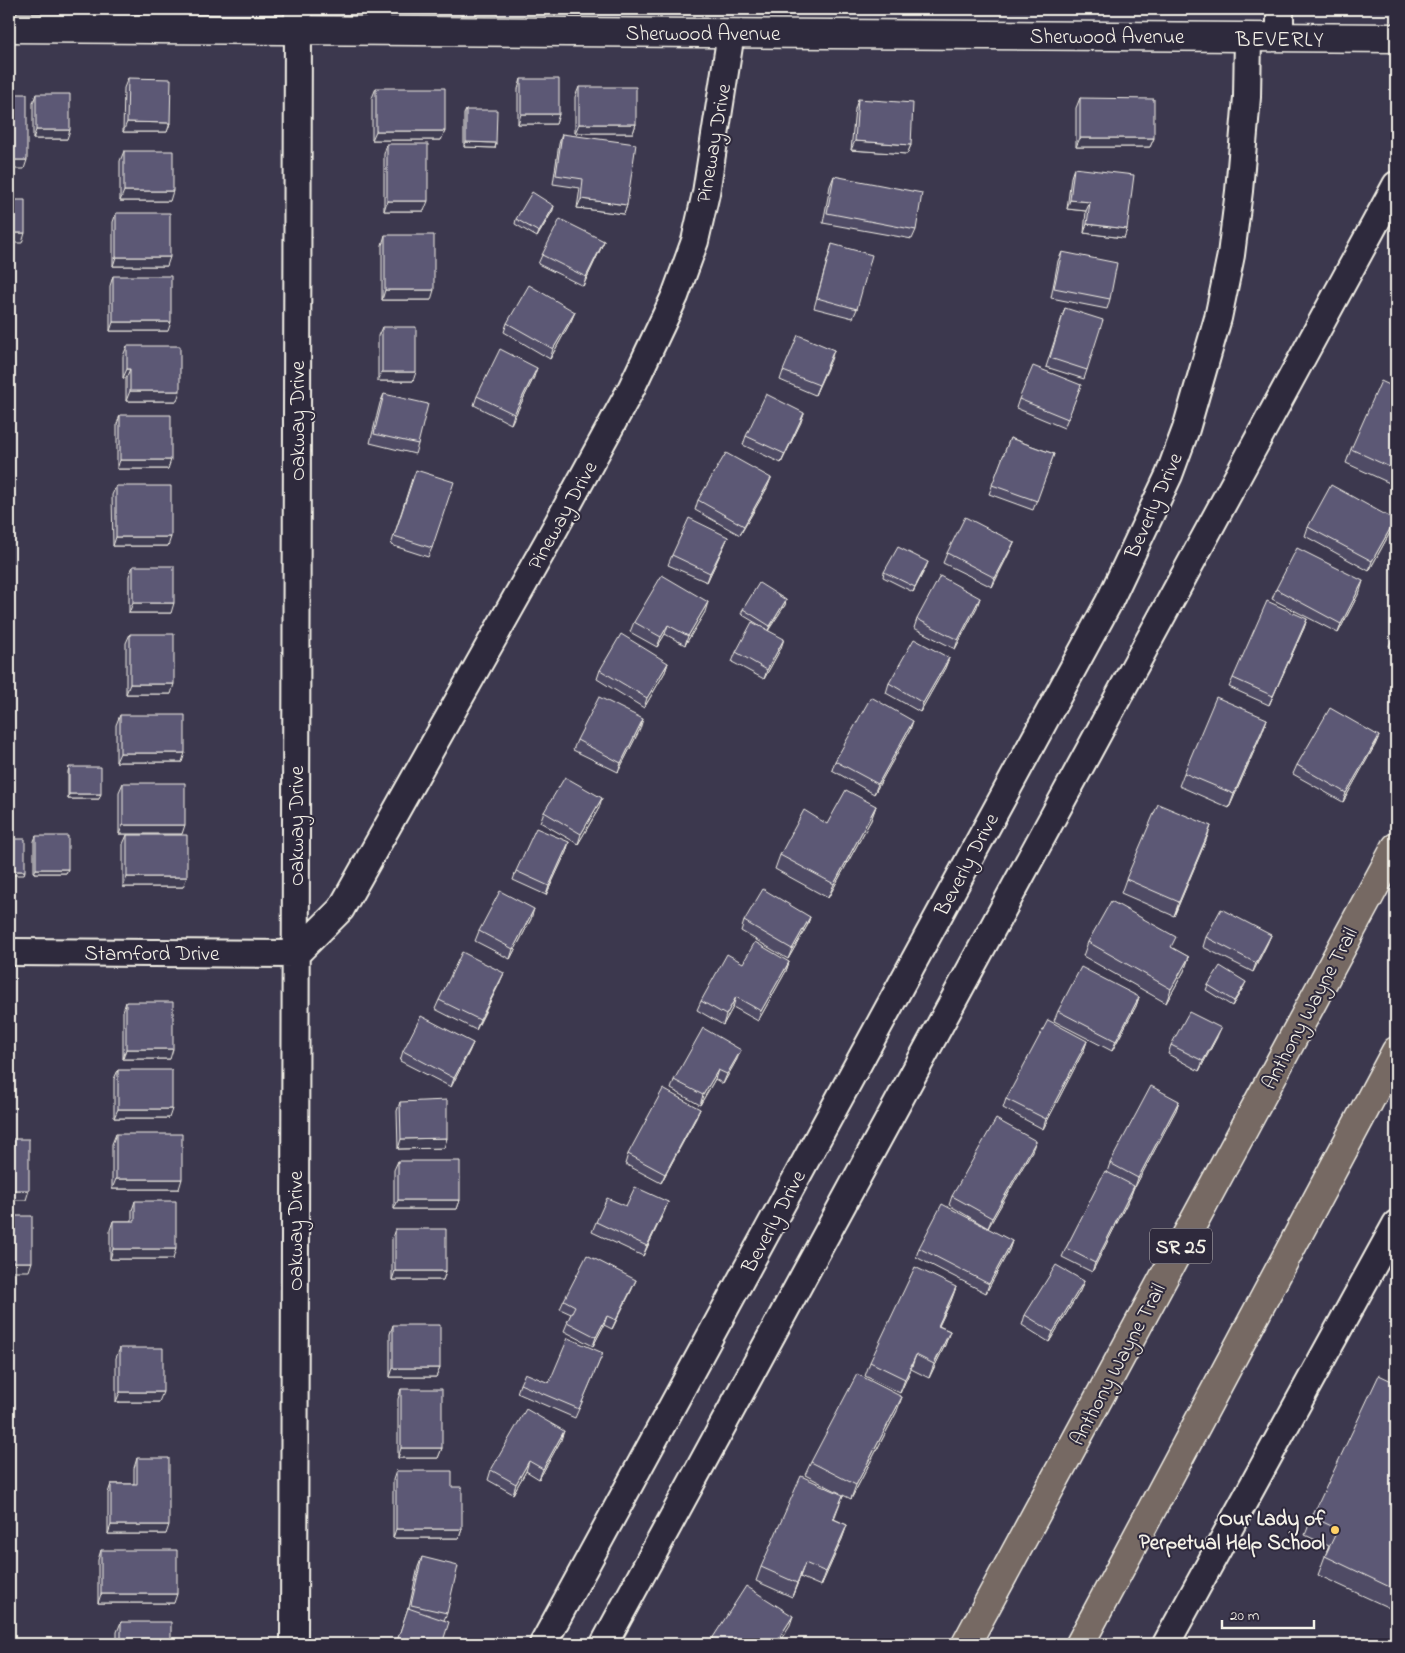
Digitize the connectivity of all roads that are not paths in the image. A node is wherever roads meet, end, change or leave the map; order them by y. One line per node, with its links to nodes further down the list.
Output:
1 (1280, 9): 6 (street)
2 (298, 19): 3 (street, Sherwood Avenue); 4 (street, Sherwood Avenue); 11 (street, Oakway Drive)
3 (9, 28)
4 (731, 33): 5 (street, Sherwood Avenue); 11 (street, Pineway Drive)
5 (1248, 37): 6 (street, Sherwood Avenue); 15 (street, Beverly Drive)
6 (1280, 37): 7 (street, Sherwood Avenue)
7 (1396, 38)
8 (1396, 185): 16 (street)
9 (1396, 847): 17 (highway, Anthony Wayne Trail / SR 25)
10 (9, 952): 11 (street, Stamford Drive)
11 (296, 954): 14 (street, Oakway Drive)
12 (1396, 1051): 18 (highway)
13 (1396, 1224): 19 (street)
14 (294, 1644)
15 (544, 1644)
16 (604, 1644)
17 (966, 1644)
18 (1080, 1644)
19 (1166, 1644)

